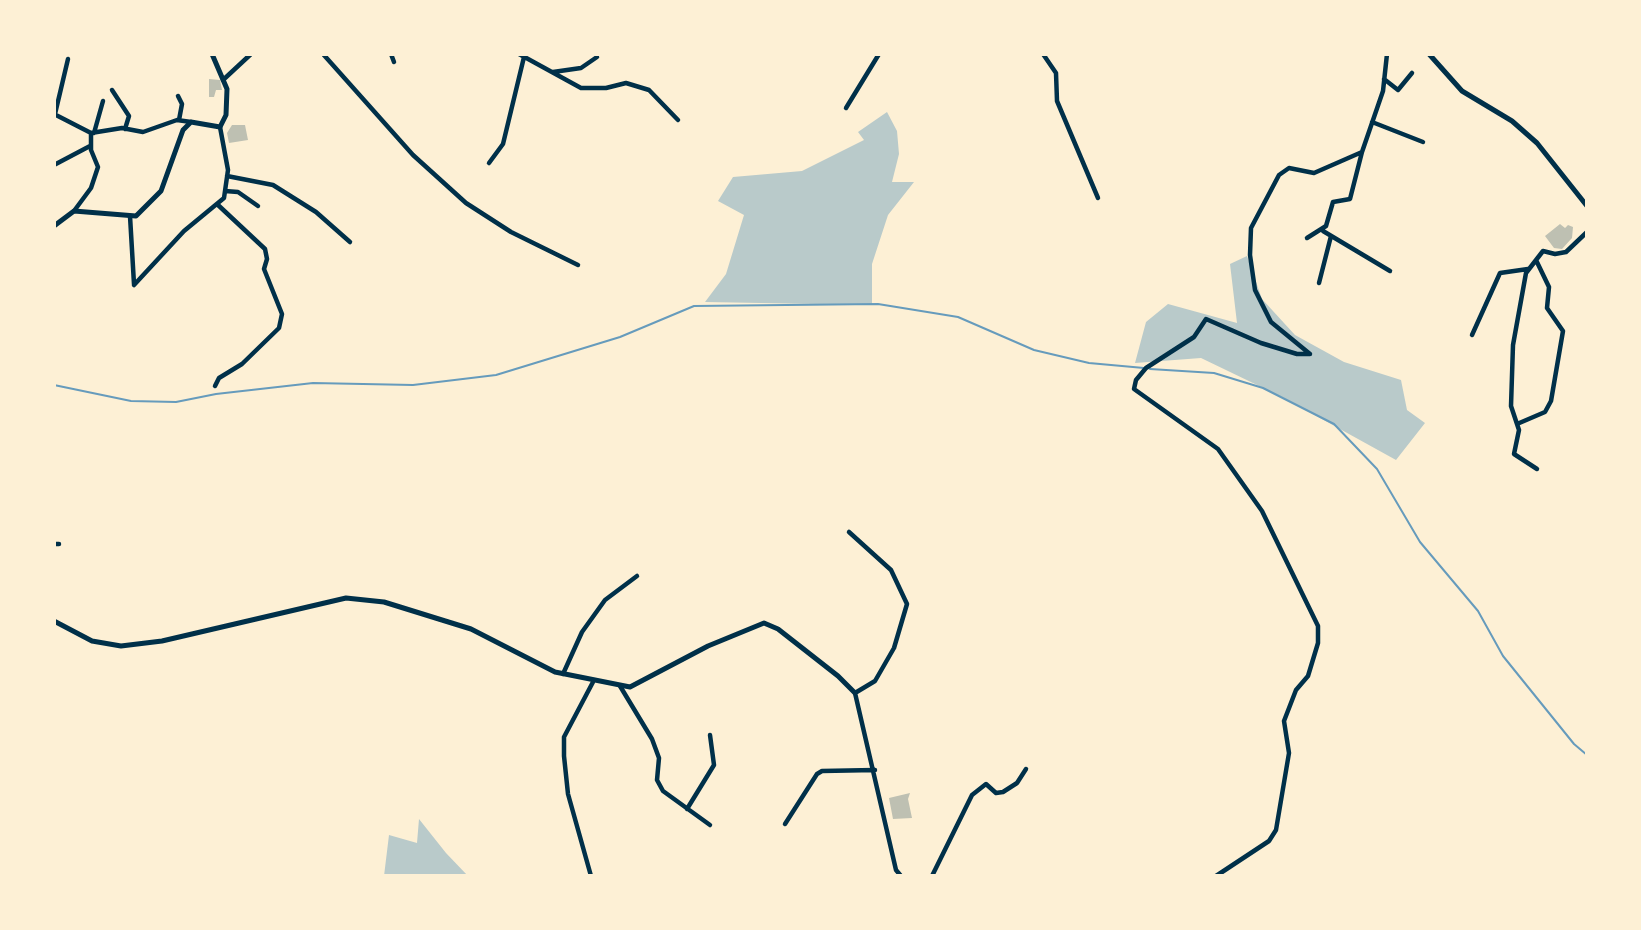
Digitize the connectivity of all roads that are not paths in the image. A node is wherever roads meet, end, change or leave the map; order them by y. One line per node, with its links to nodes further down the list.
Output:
1 (212, 54): 16 (street)
2 (251, 54): 16 (street)
3 (323, 54): 49 (street)
4 (391, 54): 12 (street)
5 (879, 54): 20 (street)
6 (1042, 54): 36 (street)
7 (1387, 54): 15 (street)
8 (1429, 54): 39 (street)
9 (522, 56): 13 (street); 32 (street)
10 (597, 57): 13 (street)
11 (68, 59): 21 (street)
12 (394, 62)
13 (550, 72): 23 (street)
14 (1412, 73): 15 (street)
15 (1384, 79): 25 (street)
16 (223, 80): 26 (street)
17 (112, 90): 27 (street)
18 (178, 96): 22 (street)
19 (103, 101): 28 (street)
20 (846, 108)
21 (55, 114): 28 (street)
22 (179, 120): 24 (street); 27 (street)
23 (678, 120)
24 (191, 122): 26 (street); 41 (street)
25 (1372, 122): 29 (street); 31 (street)
26 (220, 127): 34 (street)
27 (125, 129): 28 (street)
28 (92, 133): 30 (street)
29 (1423, 142)
30 (90, 146): 33 (street); 40 (street)
31 (1362, 152): 43 (street); 73 (street)
32 (489, 163)
33 (54, 165)
34 (227, 176): 35 (street); 47 (street)
35 (225, 191): 37 (street); 38 (street)
36 (1098, 198)
37 (218, 205): 41 (street); 54 (street)
38 (258, 206)
39 (1587, 206)
40 (74, 211): 41 (street); 42 (street)
41 (130, 216)
42 (54, 226)
43 (1323, 231): 45 (street); 46 (street)
44 (1587, 232): 48 (street)
45 (1331, 236): 51 (street); 52 (street)
46 (1307, 238)
47 (350, 242)
48 (1536, 260): 50 (street); 55 (street)
49 (578, 265)
50 (1529, 269): 53 (street); 55 (street)
51 (1390, 271)
52 (1319, 283)
53 (1472, 335)
54 (215, 386)
55 (1517, 424): 56 (street)
56 (1537, 469)
57 (849, 532): 63 (street)
58 (637, 576): 60 (street)
59 (54, 621): 60 (street)
60 (563, 674): 61 (street)
61 (593, 681): 62 (street); 70 (street)
62 (620, 686): 63 (street); 67 (street)
63 (855, 693): 66 (street)
64 (710, 735): 67 (street)
65 (1026, 769): 72 (street)
66 (875, 770): 68 (street); 71 (street)
67 (687, 809): 69 (street)
68 (785, 824)
69 (710, 825)
70 (591, 876)
71 (901, 876)
72 (932, 876)
73 (1216, 876)

